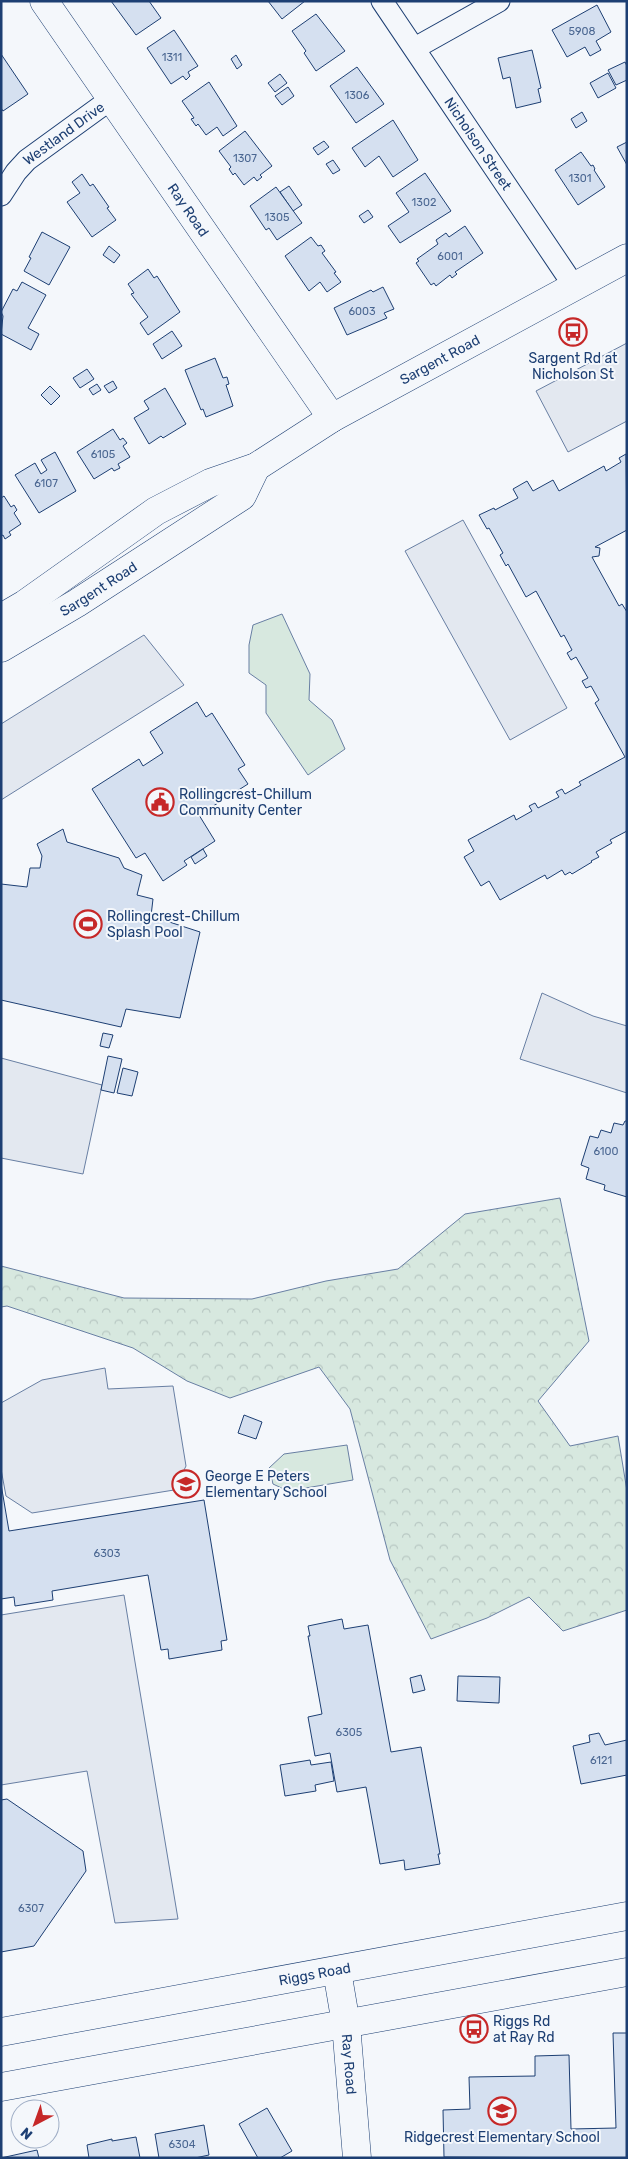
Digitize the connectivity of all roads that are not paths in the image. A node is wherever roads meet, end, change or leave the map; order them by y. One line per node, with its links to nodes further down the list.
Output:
1 (44, 1): 5 (main road, Ray Road)
2 (382, 1): 4 (street, Nicholson Street)
3 (498, 1): 4 (street)
4 (415, 48): 8 (street, Nicholson Street)
5 (111, 99): 6 (street, Westland Drive); 9 (main road, Ray Road)
6 (1, 195)
7 (627, 258): 8 (main road, Sargent Road)
8 (574, 286): 9 (main road, Sargent Road)
9 (332, 418): 10 (main road, Sargent Road)
10 (256, 468): 11 (main road, Sargent Road); 12 (main road, Sargent Road)
11 (1, 618)
12 (1, 648)
13 (627, 1916): 14 (main road, Riggs Road)
14 (337, 1971): 16 (main road, Ray Road); 17 (main road, Riggs Road)
15 (627, 1972): 16 (main road)
16 (346, 2024): 18 (main road); 19 (main road, Ray Road)
17 (1, 2032)
18 (1, 2087)
19 (357, 2158)

